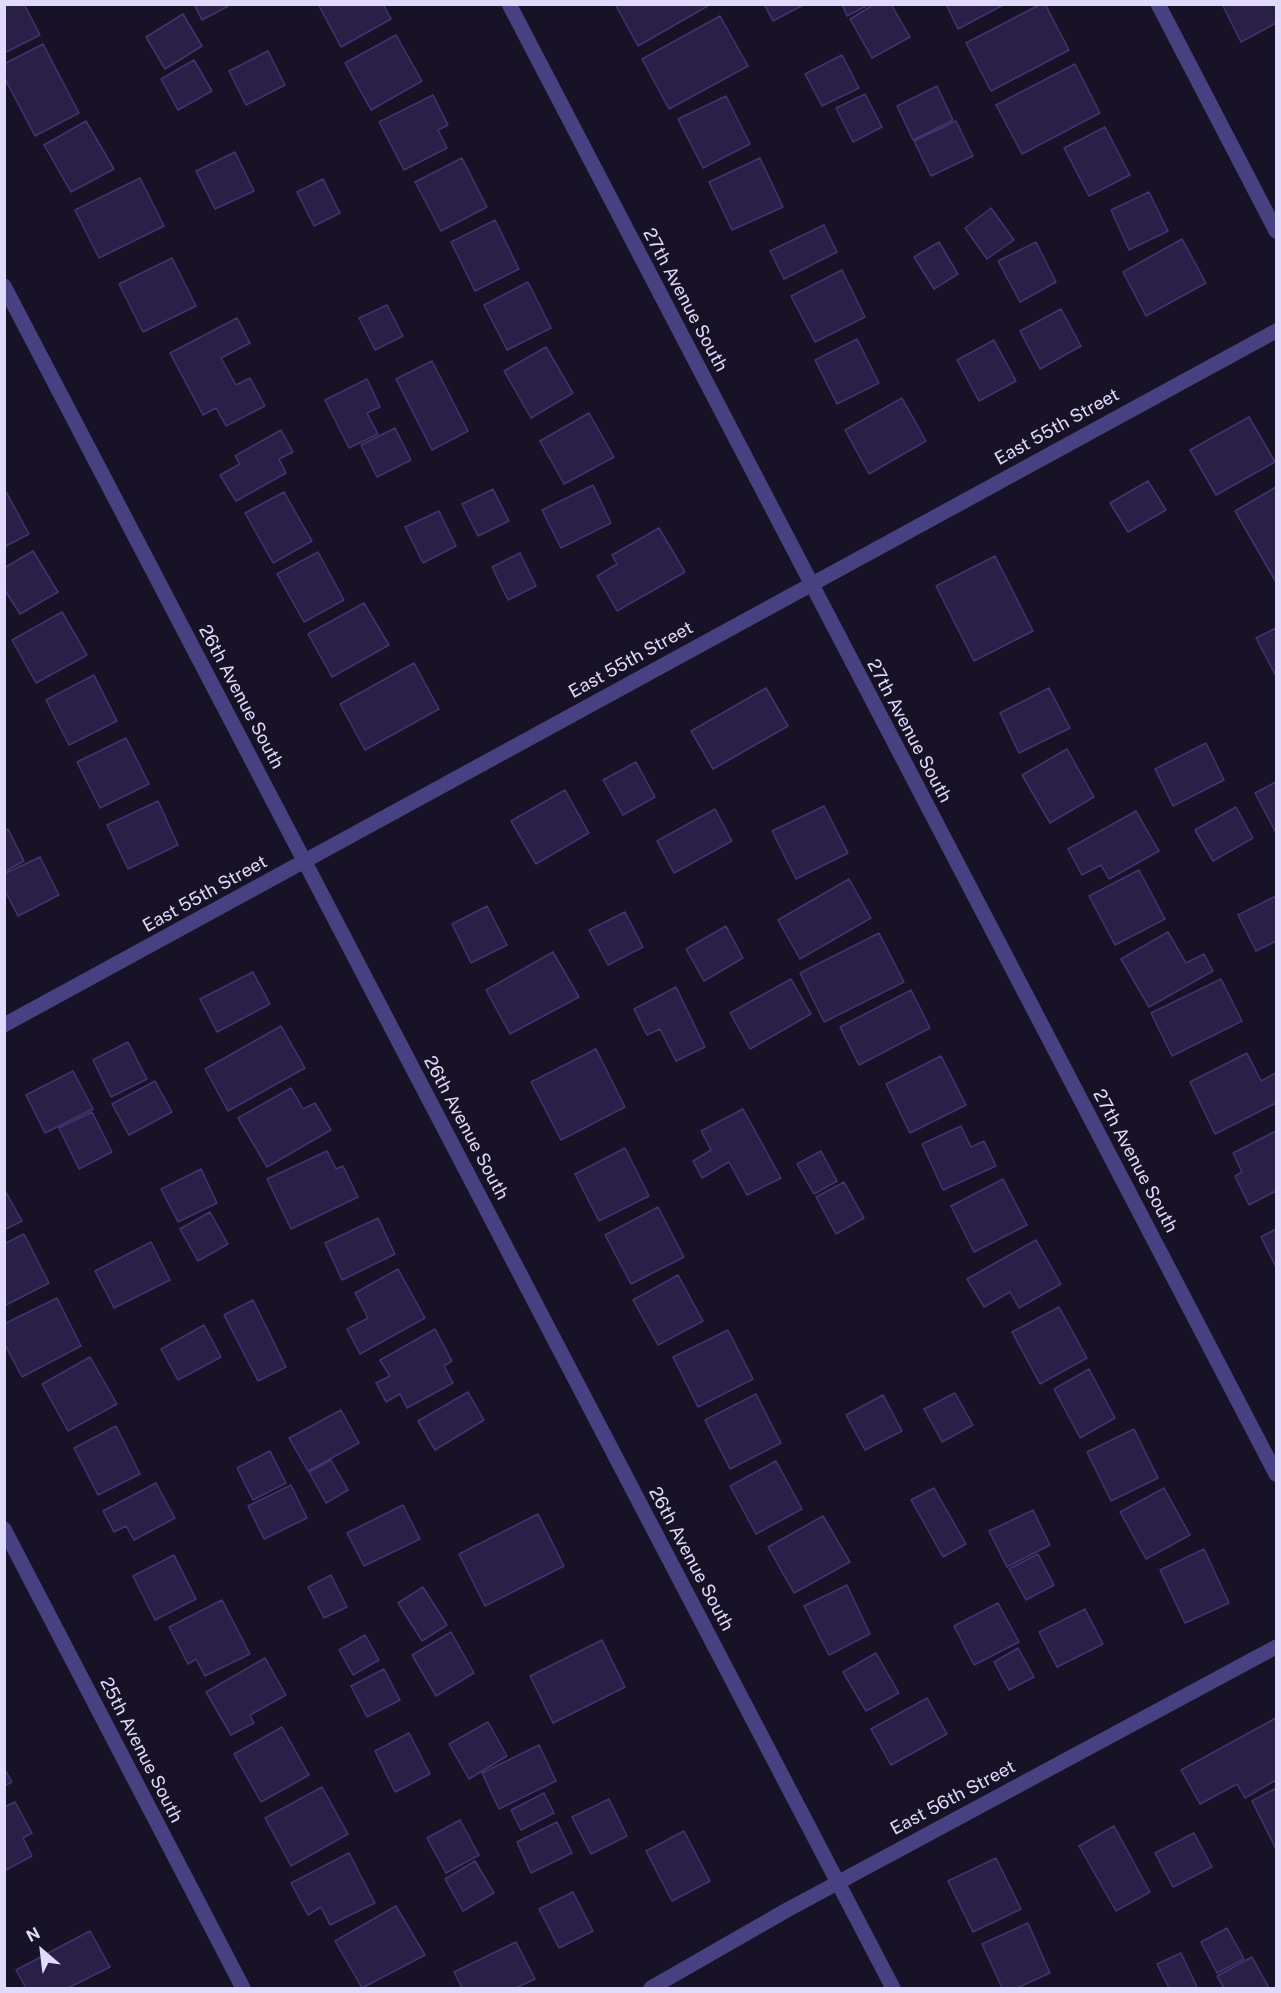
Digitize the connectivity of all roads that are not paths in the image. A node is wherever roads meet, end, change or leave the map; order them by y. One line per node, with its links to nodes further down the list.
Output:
1 (509, 4): 6 (street, 27th Avenue South)
2 (1158, 4): 3 (street)
3 (1276, 231)
4 (4, 286): 7 (street, 26th Avenue South)
5 (1276, 331): 6 (street, East 55th Street)
6 (812, 584): 7 (street, East 55th Street); 9 (street, 27th Avenue South)
7 (305, 862): 8 (street, East 55th Street); 12 (street, 26th Avenue South)
8 (4, 1025)
9 (1276, 1474)
10 (4, 1529): 13 (street, 25th Avenue South)
11 (1276, 1647): 12 (street, East 56th Street)
12 (839, 1884): 14 (street, East 56th Street); 15 (street, 26th Avenue South)
13 (243, 1989)
14 (651, 1989)
15 (893, 1989)

